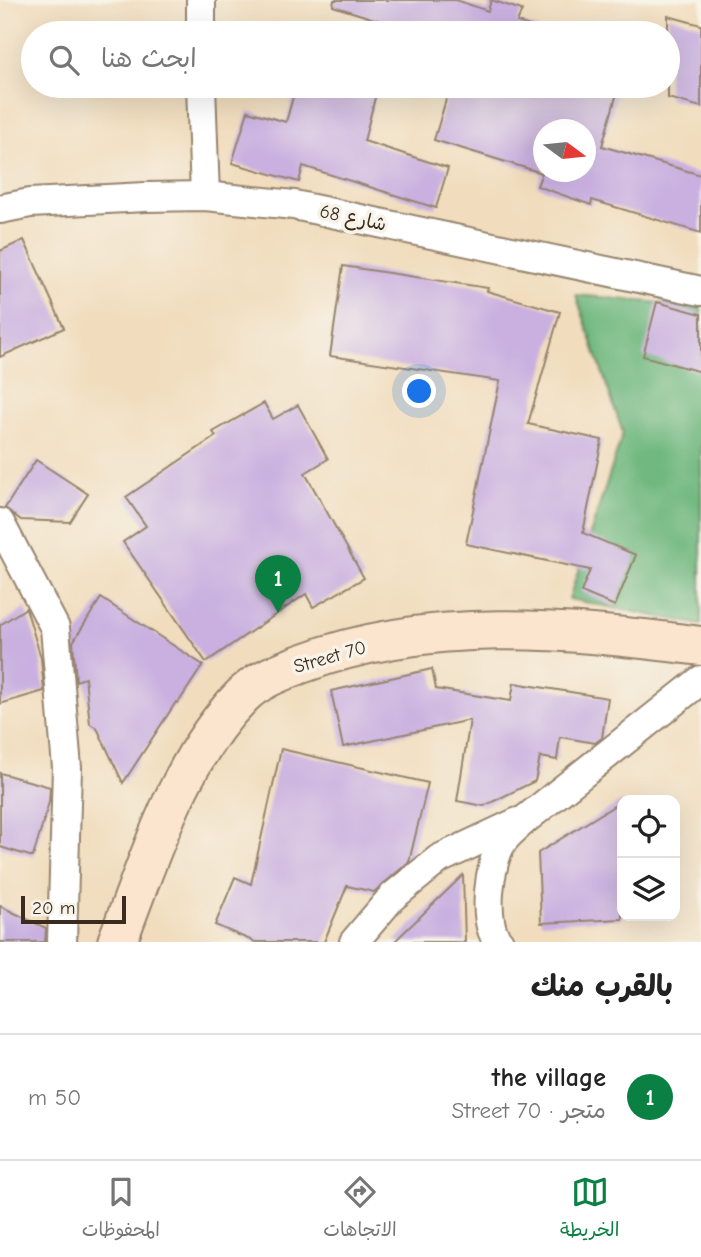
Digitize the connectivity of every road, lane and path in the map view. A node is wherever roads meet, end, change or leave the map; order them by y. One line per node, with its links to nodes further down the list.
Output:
1 (201, 0): 2 (street)
2 (201, 21)
3 (201, 98): 4 (street)
4 (205, 196): 5 (street, شارع 68); 6 (street, شارع 68)
5 (0, 209)
6 (701, 291)
7 (0, 523): 11 (street)
8 (701, 646): 12 (street, Street 70)
9 (701, 681): 10 (street)
10 (527, 818): 13 (street); 14 (street)
11 (62, 942)
12 (117, 942)
13 (354, 942)
14 (499, 942)

